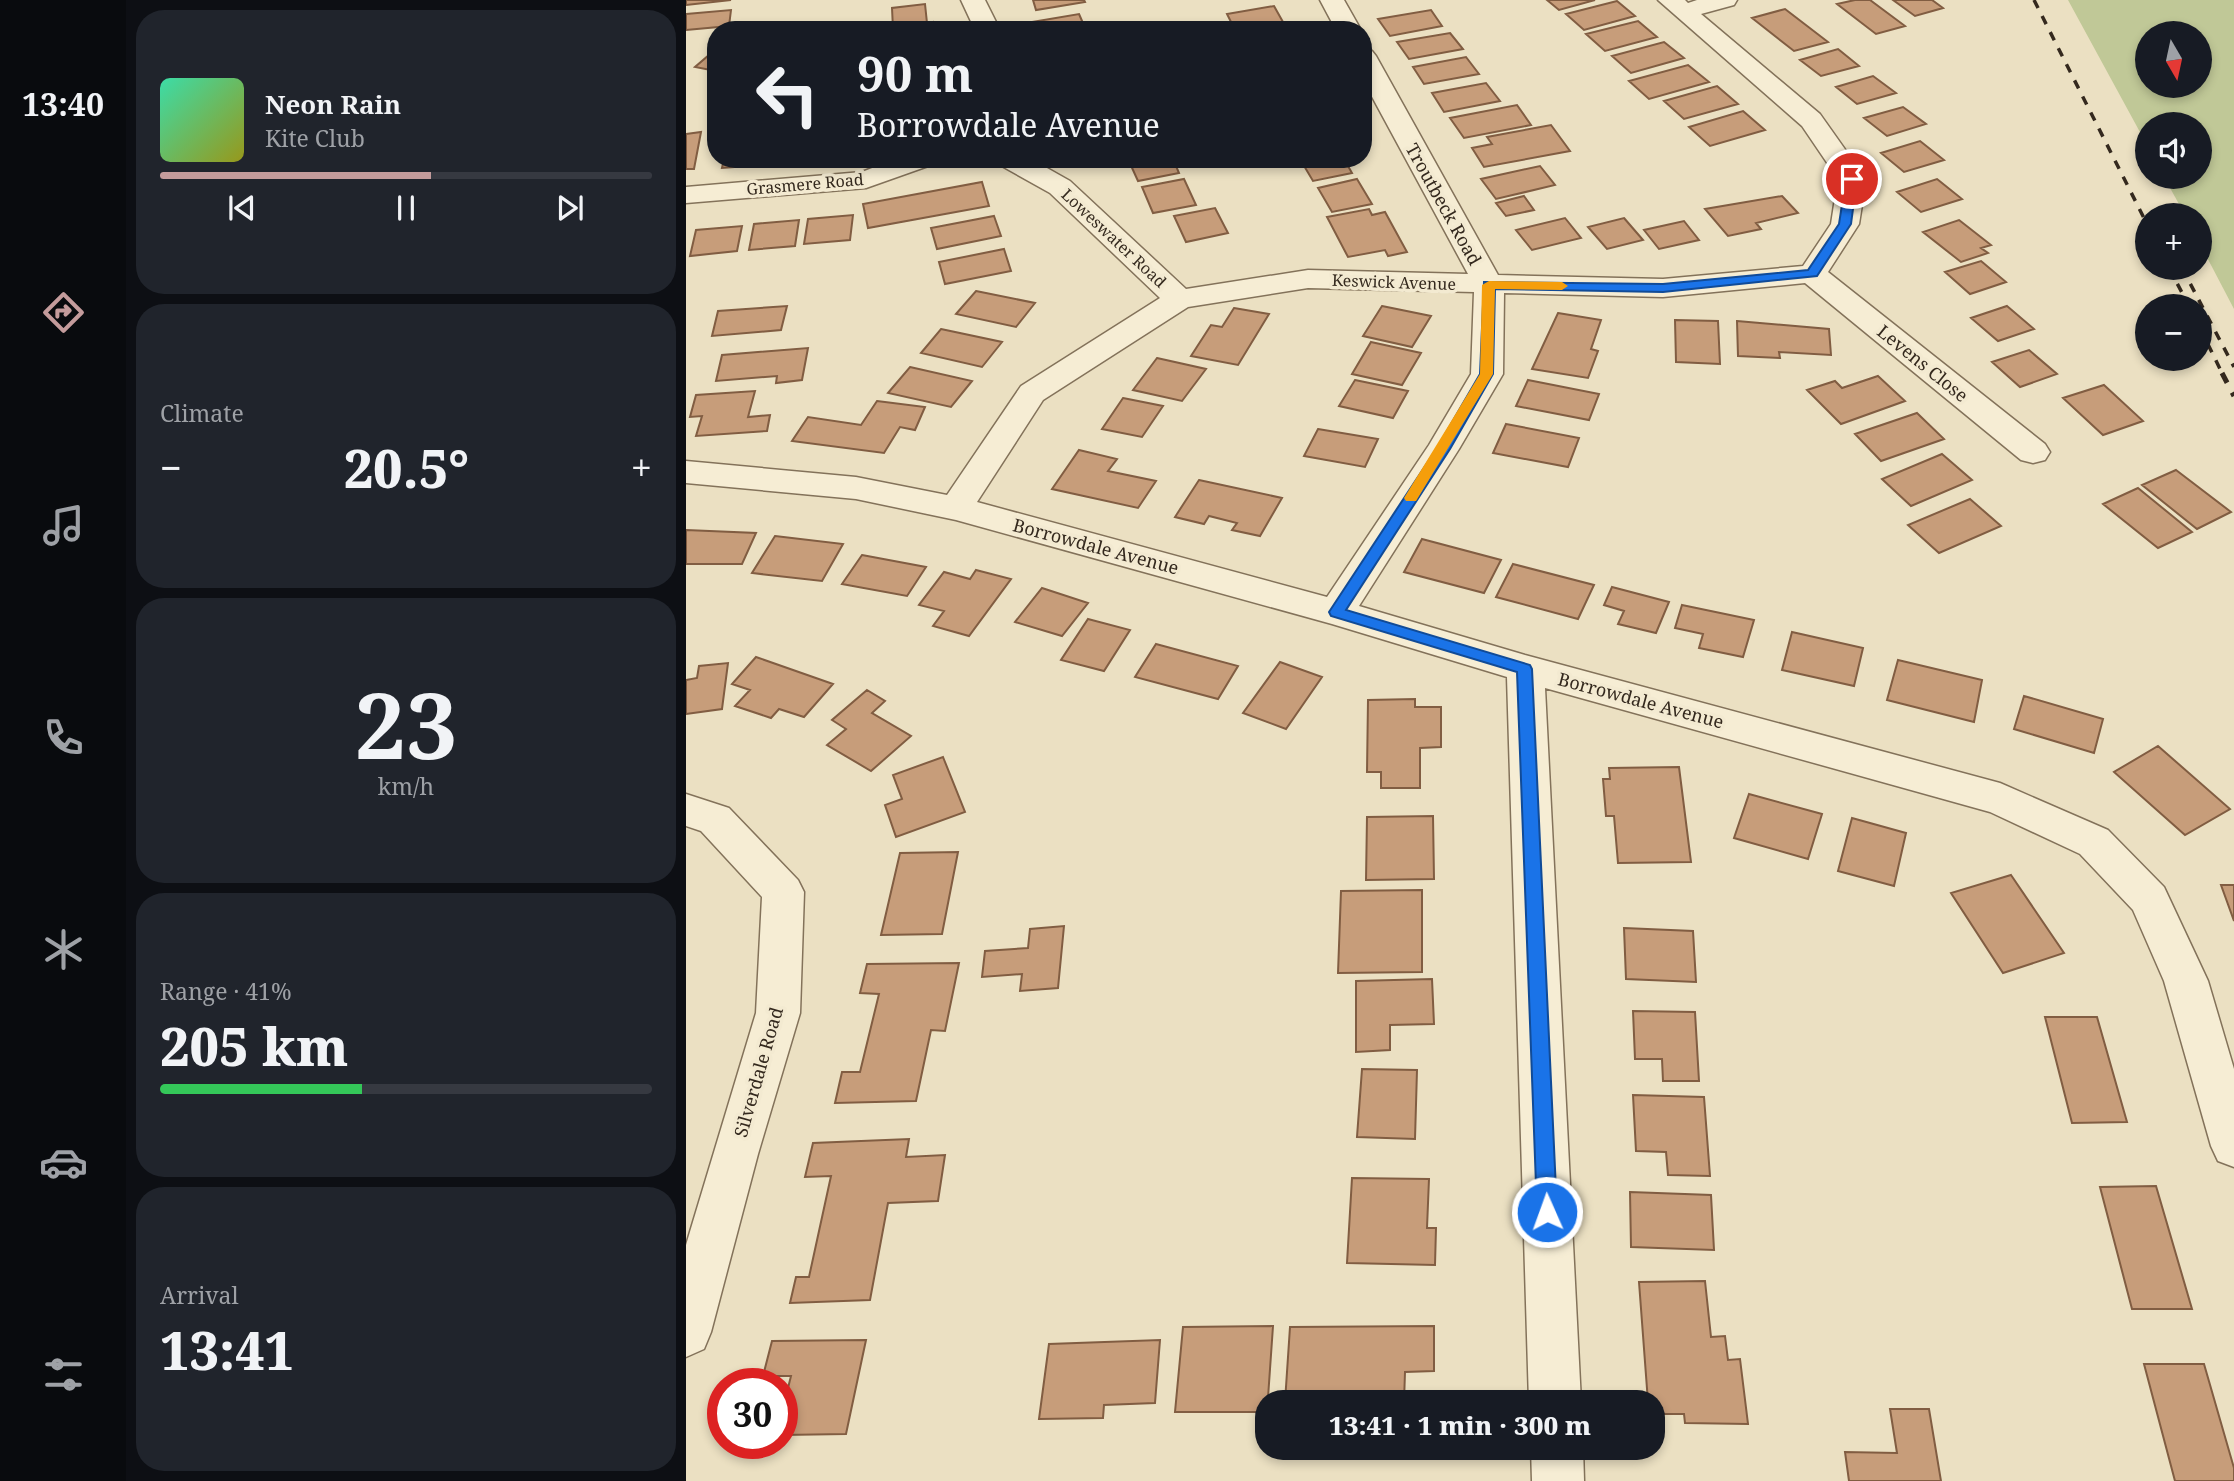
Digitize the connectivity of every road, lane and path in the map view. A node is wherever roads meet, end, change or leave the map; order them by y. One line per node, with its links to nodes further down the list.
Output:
1 (973, 0): 5 (street)
2 (1332, 0): 6 (street)
3 (1725, 0): 4 (street)
4 (1678, 6): 11 (street)
5 (984, 21)
6 (1344, 21)
7 (1372, 72): 12 (street, Troutbeck Road)
8 (897, 168): 10 (street, Grasmere Road)
9 (1026, 168): 13 (street, Loweswater Road)
10 (686, 195)
11 (1812, 274): 12 (street, Keswick Avenue); 14 (street, Levens Close)
12 (1489, 285): 13 (street, Keswick Avenue); 17 (street, Troutbeck Road)
13 (1179, 299): 16 (street, Keswick Avenue)
14 (2033, 452)
15 (686, 472): 16 (street, Borrowdale Avenue)
16 (956, 508): 17 (street, Borrowdale Avenue)
17 (1336, 612): 18 (street, Borrowdale Avenue)
18 (1525, 669): 20 (street, Borrowdale Avenue); 22 (street)
19 (686, 810): 21 (street, Silverdale Road)
20 (2234, 1146)
21 (686, 1332)
22 (1555, 1390)
23 (1557, 1460): 24 (street)
24 (1558, 1481)

